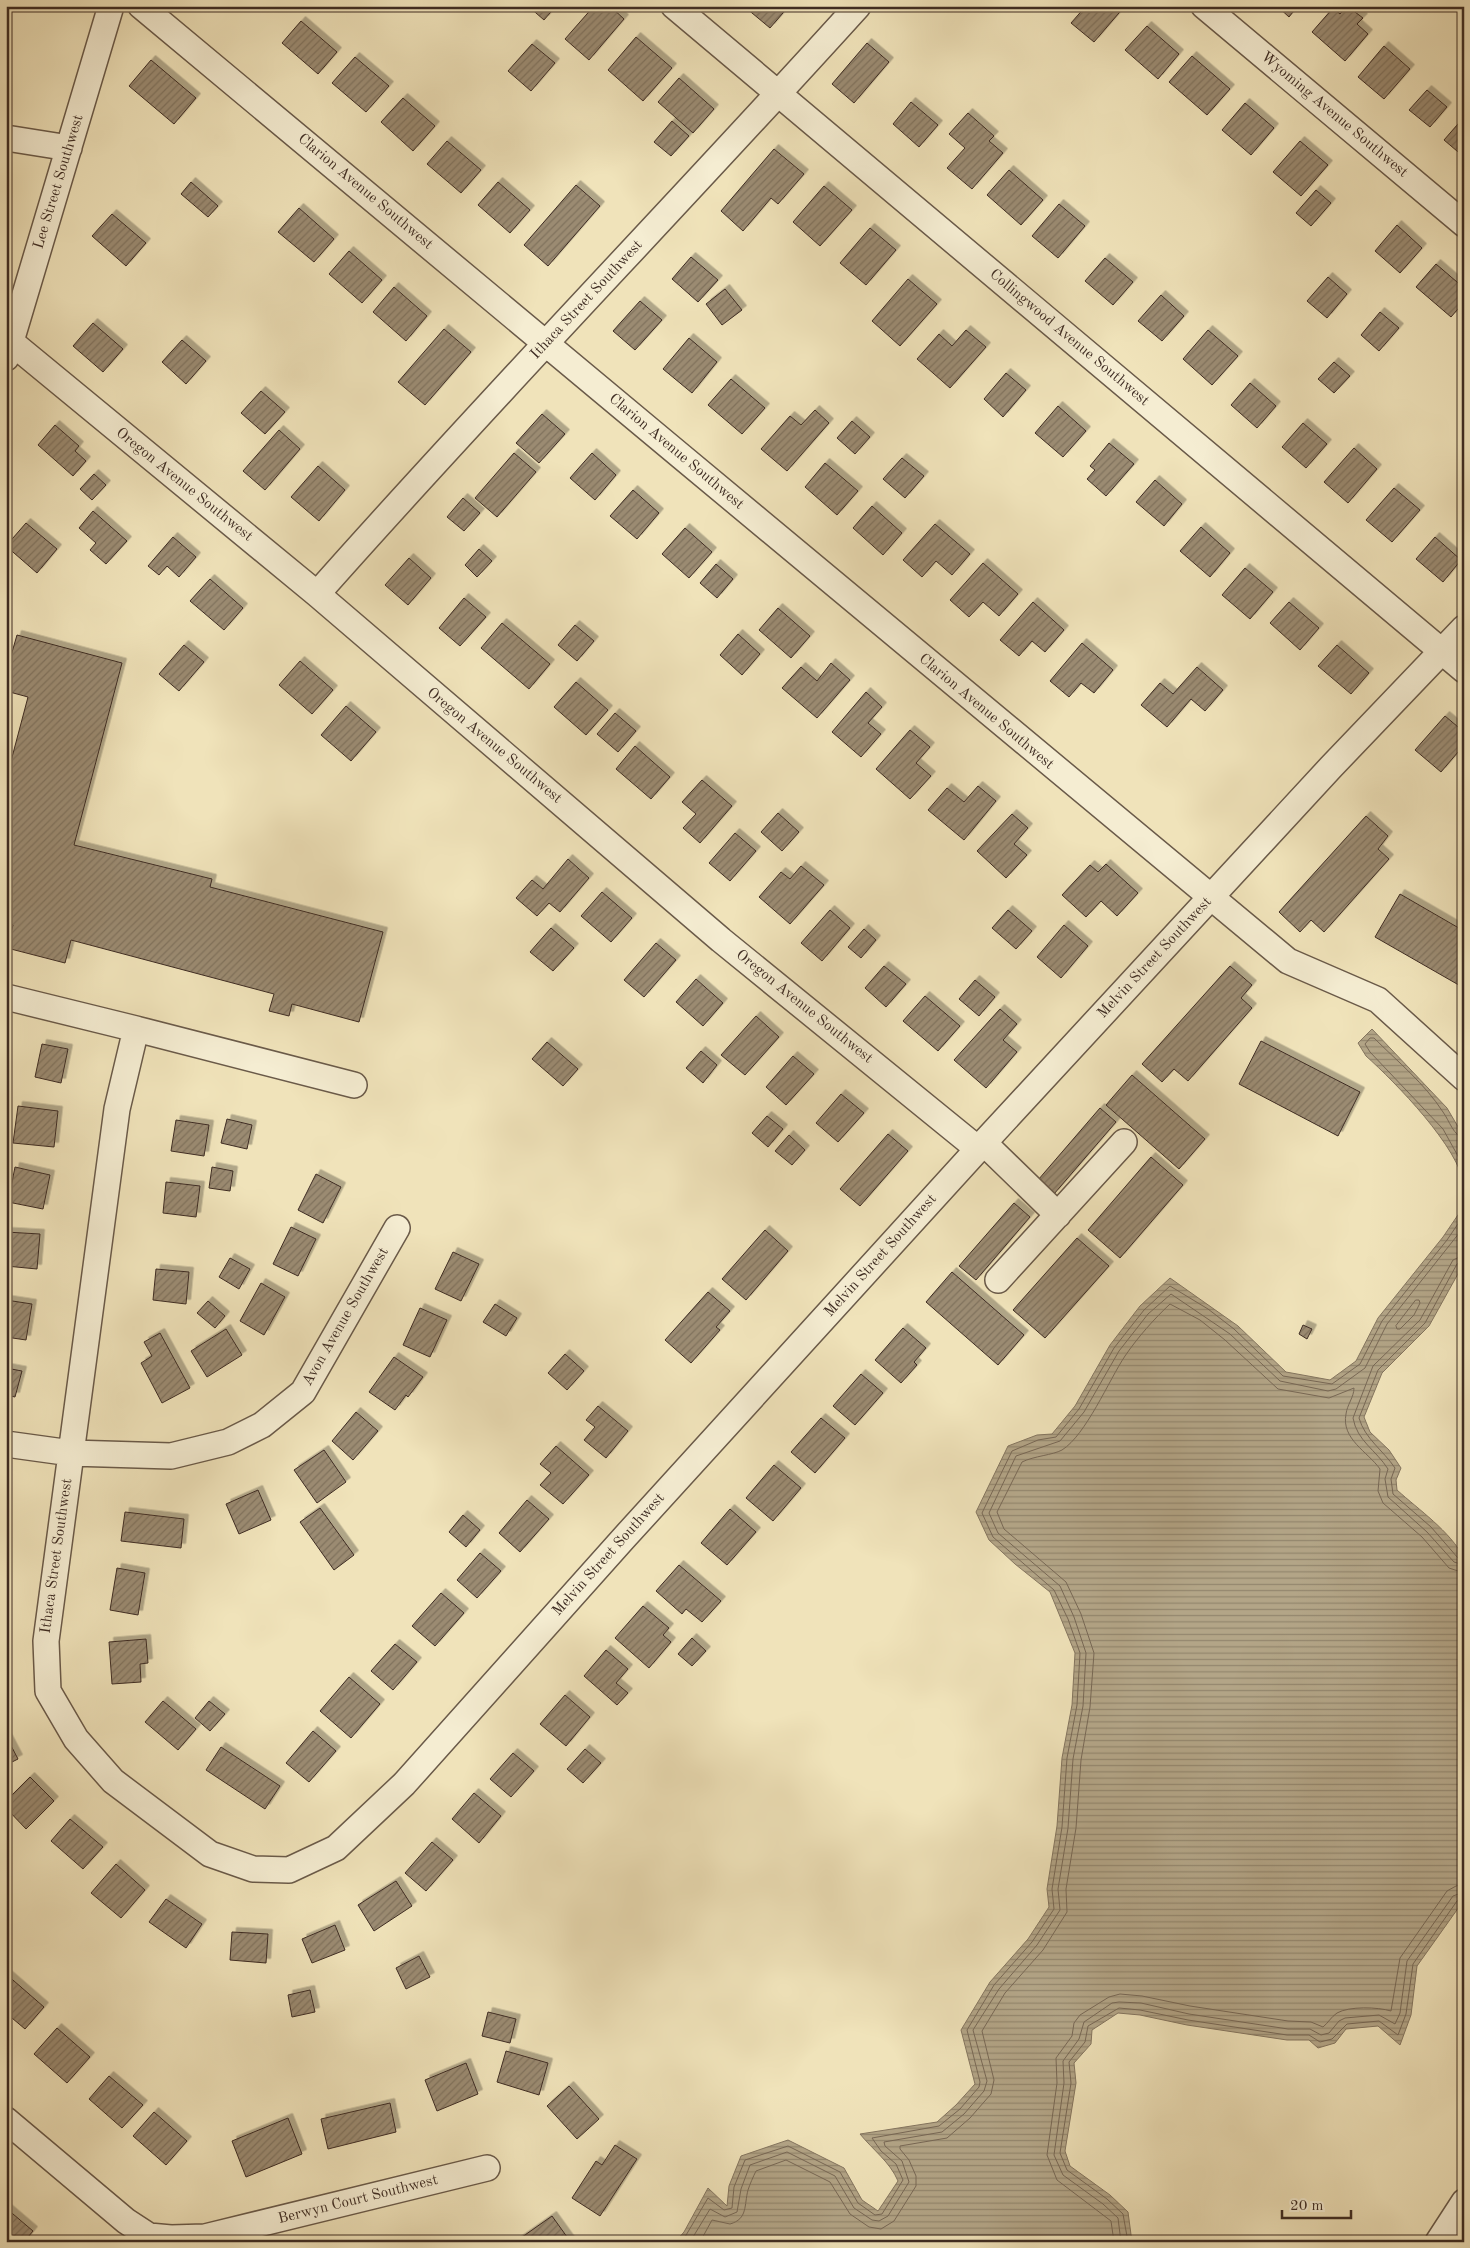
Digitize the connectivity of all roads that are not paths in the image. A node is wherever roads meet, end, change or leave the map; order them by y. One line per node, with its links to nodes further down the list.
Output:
1 (111, 6): 8 (street, Lee Street Southwest)
2 (141, 6): 10 (street, Clarion Avenue Southwest)
3 (674, 6): 6 (street, Collingwood Avenue Southwest)
4 (858, 6): 6 (street, Ithaca Street Southwest)
5 (1204, 6): 9 (street, Wyoming Avenue Southwest)
6 (779, 94): 10 (street, Ithaca Street Southwest); 14 (street, Collingwood Avenue Southwest)
7 (6, 138): 8 (street)
8 (69, 148): 11 (street, Lee Street Southwest)
9 (1464, 224)
10 (547, 344): 12 (street, Ithaca Street Southwest); 16 (street, Clarion Avenue Southwest)
11 (9, 350): 12 (street, Oregon Avenue Southwest)
12 (317, 594): 22 (street, Oregon Avenue Southwest)
13 (1464, 628): 14 (street, Melvin Street Southwest)
14 (1442, 652): 15 (street, Collingwood Avenue Southwest); 16 (street, Melvin Street Southwest)
15 (1464, 670)
16 (1211, 897): 19 (street, Clarion Avenue Southwest); 22 (street, Melvin Street Southwest)
17 (6, 997): 18 (street)
18 (136, 1029): 20 (street); 27 (street, Ithaca Street Southwest)
19 (1464, 1078)
20 (354, 1085)
21 (1124, 1142): 23 (street)
22 (981, 1146): 23 (street, Oregon Avenue Southwest); 28 (street, Melvin Street Southwest)
23 (1058, 1215): 25 (street)
24 (397, 1228): 27 (street, Avon Avenue Southwest)
25 (998, 1280)
26 (6, 1444): 27 (street, Avon Avenue Southwest)
27 (71, 1453): 28 (street, Ithaca Street Southwest)
28 (289, 1870)
29 (6, 2120): 30 (street, Berwyn Court Southwest)
30 (487, 2168)
31 (1464, 2202): 32 (street)
32 (1438, 2242)

